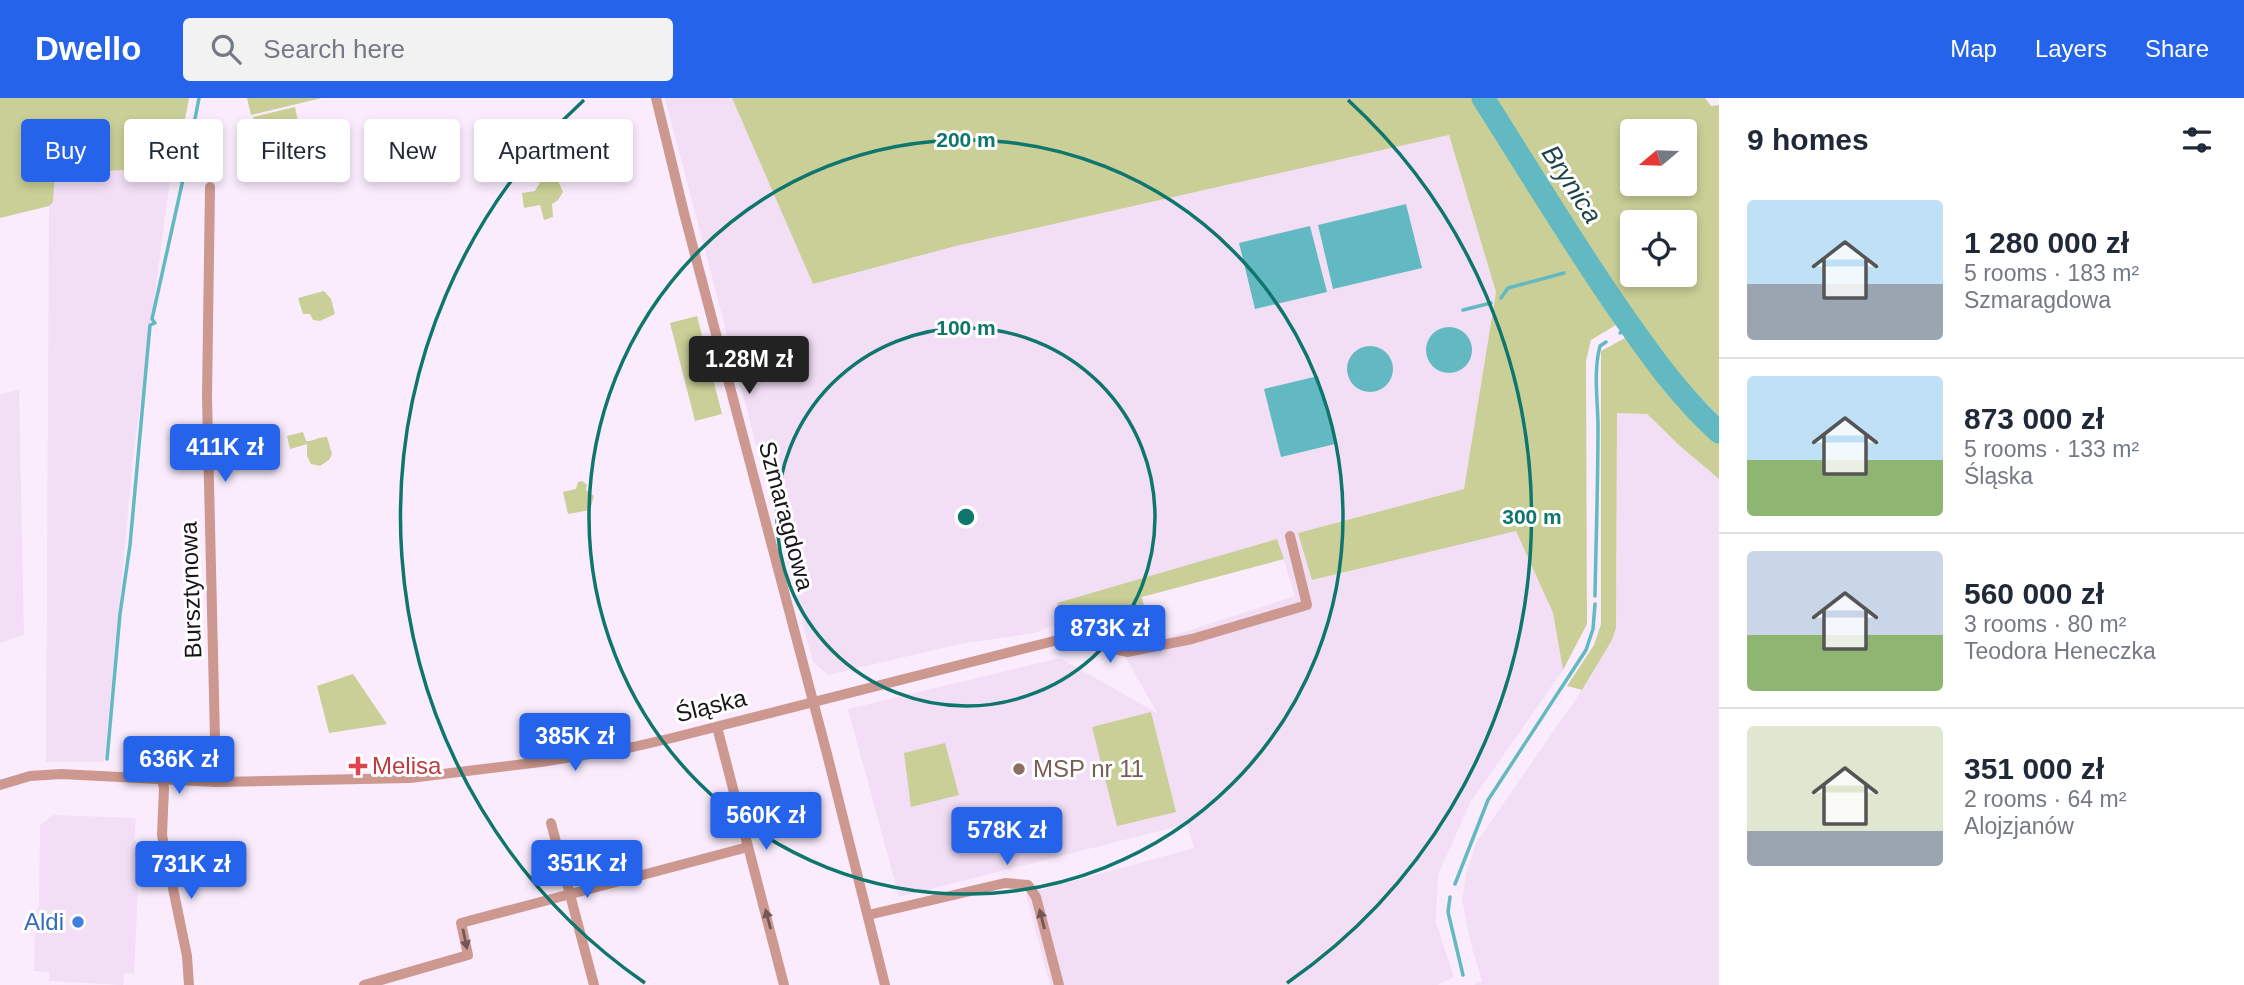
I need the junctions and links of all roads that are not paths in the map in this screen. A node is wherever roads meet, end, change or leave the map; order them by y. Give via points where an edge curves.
1 (656, 98) edge
2 (211, 187) dead end
3 (1290, 536) dead end
4 (811, 701) junction
5 (717, 727) junction
6 (162, 780) junction
7 (216, 782) junction
8 (0, 785) edge
9 (551, 823) dead end
10 (748, 847) junction
11 (569, 896) junction
12 (868, 915) junction
13 (189, 985) edge
14 (364, 985) edge
15 (594, 985) edge
16 (784, 985) edge
17 (886, 985) edge
18 (1059, 985) edge

1 - 4 street, Szmaragdowa
2 - 7 street, Bursztynowa via 207,397
3 - 4 street, Śląska via 1307,605 1192,639 1127,652 1070,639 1038,644
4 - 5 street, Śląska
4 - 12 street, Szmaragdowa
5 - 7 street, Śląska via 557,760 410,778
5 - 10 street
6 - 7 street, Śląska
6 - 8 street, Śląska via 61,774 30,776
6 - 13 street via 162,835
9 - 11 street
10 - 11 street
16 -> 10 street
11 -> 14 street via 461,923 468,955
11 - 15 street
12 - 17 street, Szmaragdowa
18 -> 12 street via 1036,897 1028,885 1005,883

